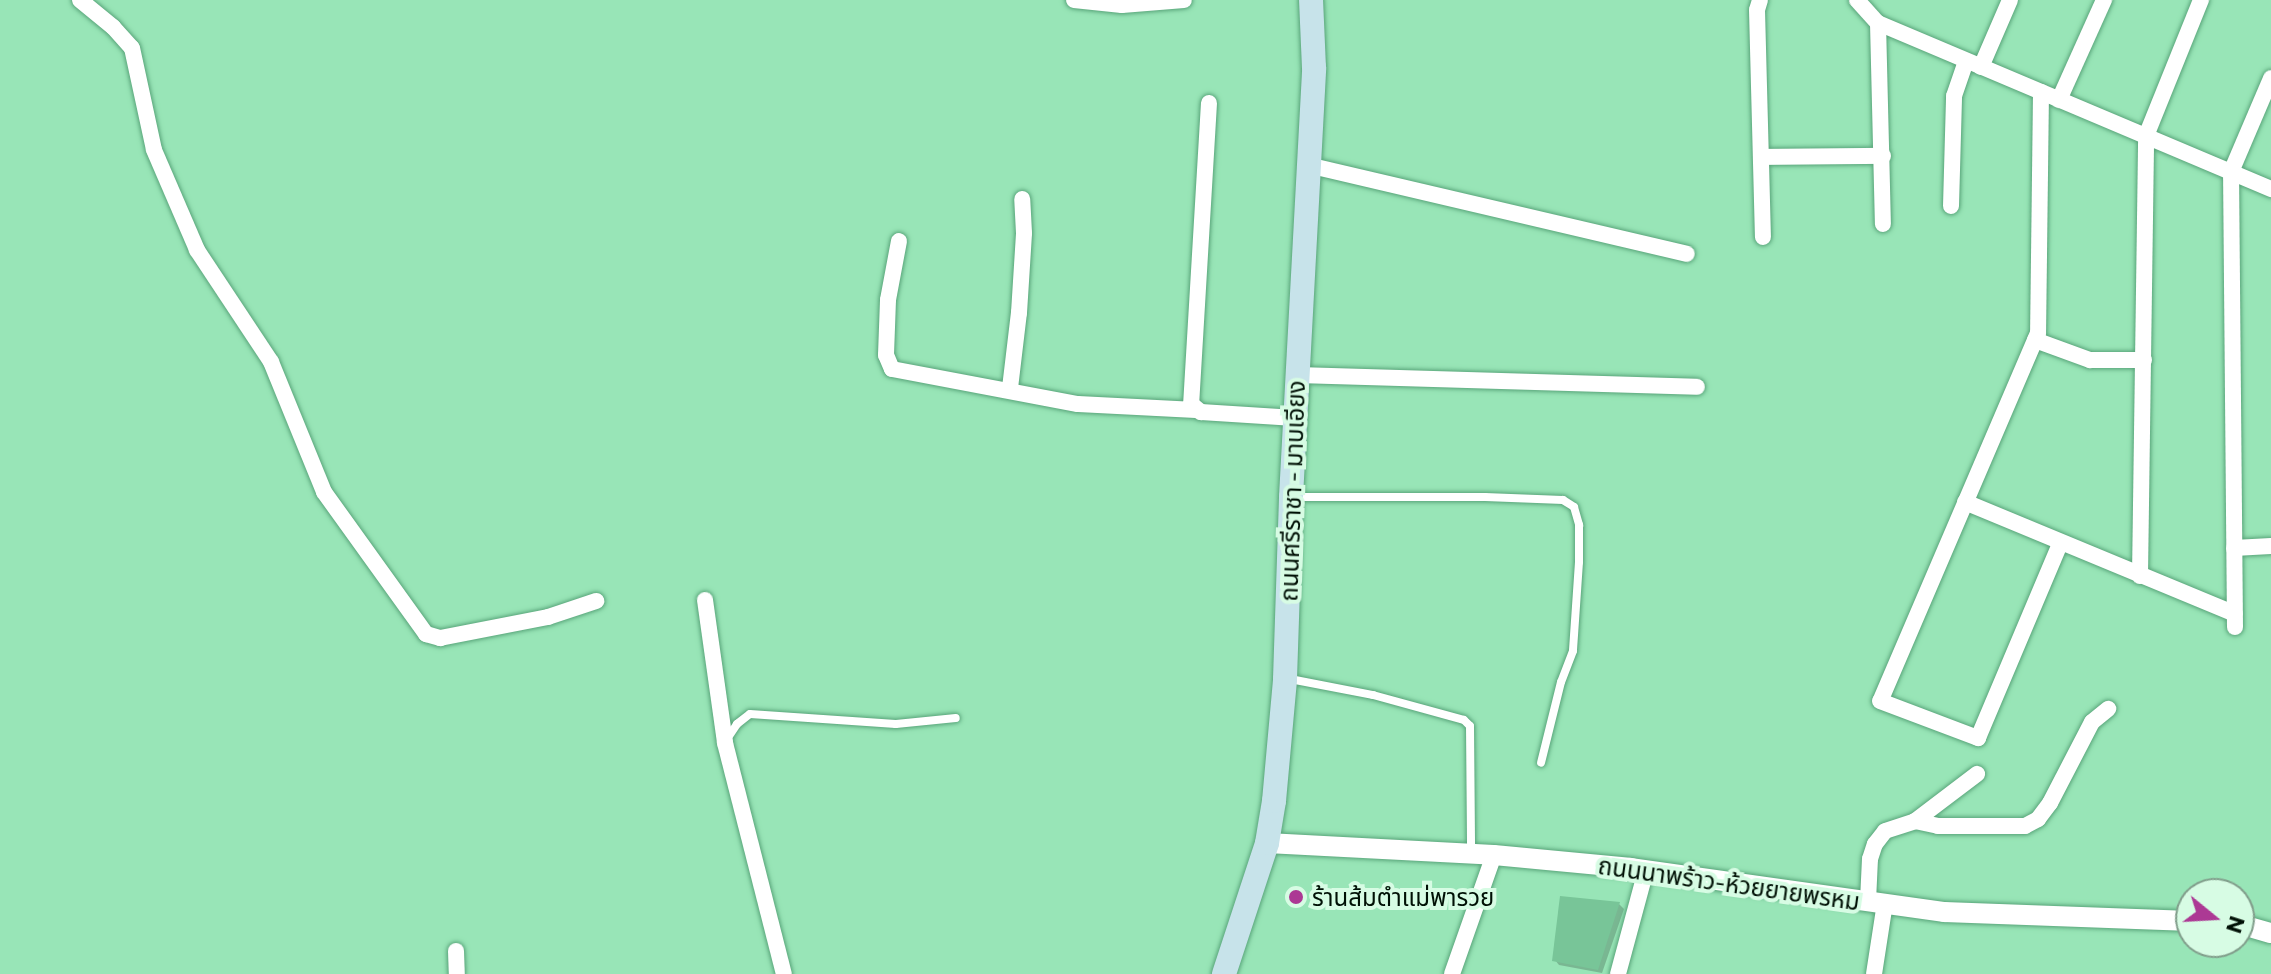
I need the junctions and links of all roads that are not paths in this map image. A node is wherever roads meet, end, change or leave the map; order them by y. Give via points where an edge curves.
1 (80, 0) edge
2 (1074, 0) edge
3 (1184, 0) edge
4 (1311, 0) edge
5 (1760, 0) edge
6 (1857, 0) edge
7 (2010, 0) edge
8 (2104, 0) edge
9 (2201, 0) edge
10 (1148, 2) edge
11 (1874, 12) edge
12 (1974, 64) junction
13 (2271, 78) edge
14 (2041, 92) junction
15 (2059, 100) junction
16 (1209, 103) dead end
17 (2146, 136) junction
18 (1883, 156) junction
19 (1762, 157) junction
20 (1308, 165) junction
21 (2231, 172) junction
22 (2271, 189) edge
23 (1022, 199) dead end
24 (1951, 206) dead end
25 (1883, 224) dead end
26 (1763, 237) dead end
27 (899, 241) dead end
28 (1687, 254) dead end
29 (2035, 340) junction
30 (2144, 360) junction
31 (1297, 375) junction
32 (1697, 387) dead end
33 (1010, 388) junction
34 (1196, 410) junction
35 (1295, 418) junction
36 (1291, 497) junction
37 (1965, 502) junction
38 (2060, 544) junction
39 (2271, 546) edge
40 (2234, 548) junction
41 (2140, 576) junction
42 (705, 600) dead end
43 (596, 601) dead end
44 (1285, 679) junction
45 (2108, 709) dead end
46 (956, 718) dead end
47 (725, 743) junction
48 (1541, 763) dead end
49 (1977, 774) dead end
50 (1915, 821) junction
51 (1267, 843) junction
52 (1471, 855) junction
53 (1494, 855) junction
54 (1646, 870) junction
55 (1876, 902) junction
56 (2175, 920) edge
57 (456, 951) dead end
58 (457, 974) edge
59 (784, 974) edge
60 (1224, 974) edge
61 (1452, 974) edge
62 (1618, 974) edge
63 (1874, 974) edge

1 - 43 street via 132,48 154,150 197,250 271,362 324,492 426,634 440,638 548,617
2 - 10 street
3 - 10 street
4 - 20 main road, ถนนศรีราชา - มาบเอียง via 1314,68
5 - 19 street
6 - 11 street
7 - 12 street
8 - 15 street
9 - 17 street
11 - 12 street
11 - 18 street
12 - 14 street
12 - 24 street via 1954,96
13 - 21 street
14 - 15 street
14 - 29 street
15 - 17 street
16 - 34 street via 1191,404
17 - 21 street
17 - 30 street
18 - 19 street
18 - 25 street
19 - 26 street
20 - 28 street
20 - 31 main road, ถนนศรีราชา - มาบเอียง
21 - 22 street
21 - 40 street
23 - 33 street via 1019,313
27 - 33 street via 888,300 889,366 909,375
29 - 30 street via 2090,360
29 - 37 street
30 - 41 street
31 - 32 street
31 - 35 main road, ถนนศรีราชา - มาบเอียง
33 - 34 street via 1078,404
34 - 35 street
35 - 36 main road, ถนนศรีราชา - มาบเอียง
36 - 44 main road, ถนนศรีราชา - มาบเอียง
36 - 48 lane via 1516,498 1563,500 1574,507 1579,562 1573,651
37 - 38 street
37 - 38 street via 1880,701 1978,738
38 - 41 street
39 - 40 street
40 - 41 street via 2235,620
42 - 47 street
44 - 51 main road, ถนนศรีราชา - มาบเอียง
44 - 52 lane via 1373,695 1464,720 1470,726
45 - 50 street via 2092,722 2038,819 2025,826
46 - 47 lane via 896,724 750,714
47 - 59 street
49 - 50 street
50 - 55 street via 1885,831 1875,844
51 - 52 street, ถนนนาพร้าว-ห้วยยายพรหม
51 - 60 main road, ถนนศรีราชา - มาบเอียง
52 - 53 street, ถนนนาพร้าว-ห้วยยายพรหม
53 - 54 street, ถนนนาพร้าว-ห้วยยายพรหม
53 - 61 street
54 - 55 street, ถนนนาพร้าว-ห้วยยายพรหม
54 - 62 street
55 - 56 street, ถนนนาพร้าว-ห้วยยายพรหม via 1944,912
55 - 63 street
57 - 58 street

